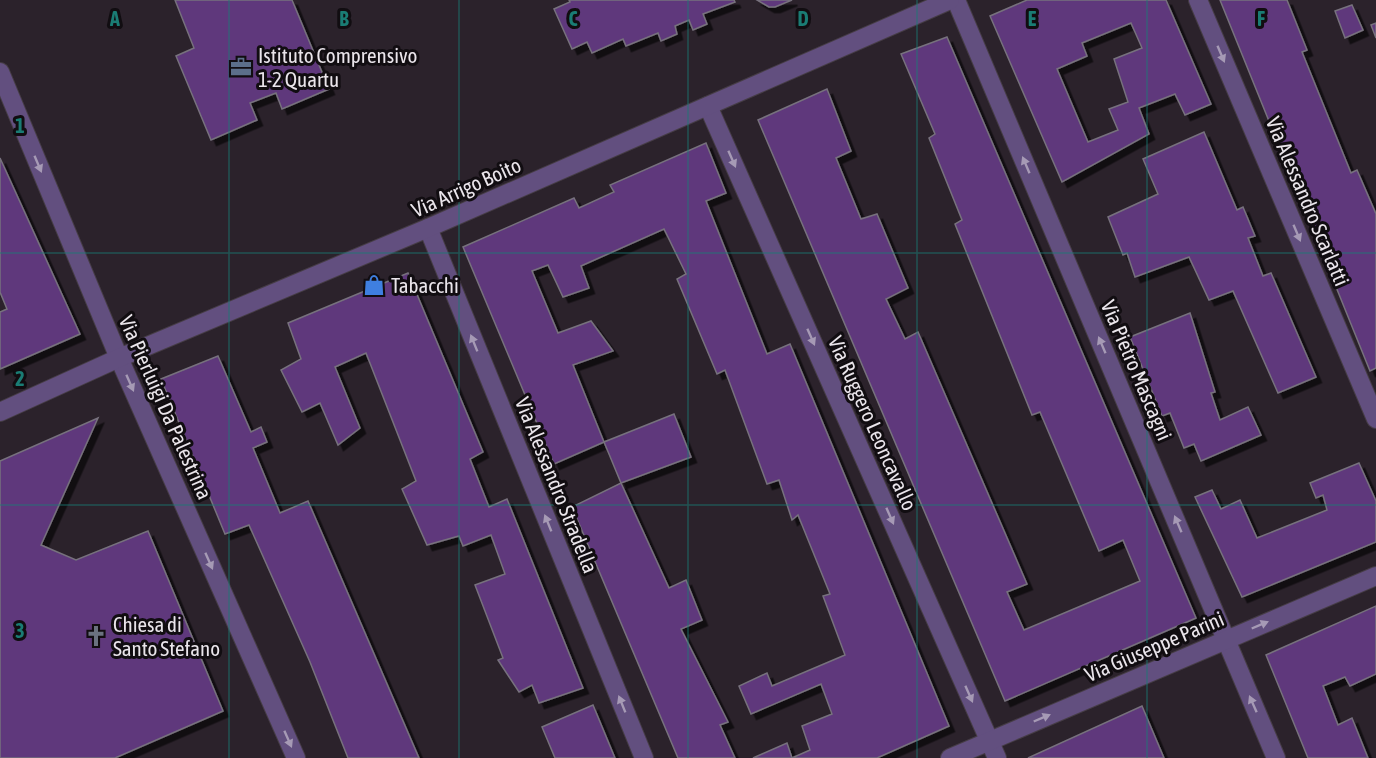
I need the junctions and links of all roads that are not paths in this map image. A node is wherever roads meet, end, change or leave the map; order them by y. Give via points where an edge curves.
1 (950, 0) edge
2 (956, 0) edge
3 (1198, 0) edge
4 (0, 72) edge
5 (708, 106) junction
6 (428, 228) junction
7 (119, 358) junction
8 (0, 412) edge
9 (1376, 419) edge
10 (1376, 576) edge
11 (1226, 640) junction
12 (990, 740) junction
13 (297, 758) edge
14 (644, 758) edge
15 (950, 758) edge
16 (997, 758) edge
17 (1276, 758) edge

1 - 5 street, Via Arrigo Boito
11 -> 2 street, Via Pietro Mascagni
3 -> 9 street, Via Alessandro Scarlatti
4 -> 7 street, Via Pierluigi Da Palestrina
5 - 6 street, Via Arrigo Boito
5 -> 12 street, Via Ruggero Leoncavallo
6 - 7 street, Via Arrigo Boito
14 -> 6 street, Via Alessandro Stradella
7 - 8 street, Via Arrigo Boito
7 -> 13 street, Via Pierluigi Da Palestrina
11 -> 10 street, Via Giuseppe Parini
12 -> 11 street, Via Giuseppe Parini
17 -> 11 street, Via Pietro Mascagni
12 - 15 street, Via Giuseppe Parini
12 - 16 street, Via Ruggero Leoncavallo

